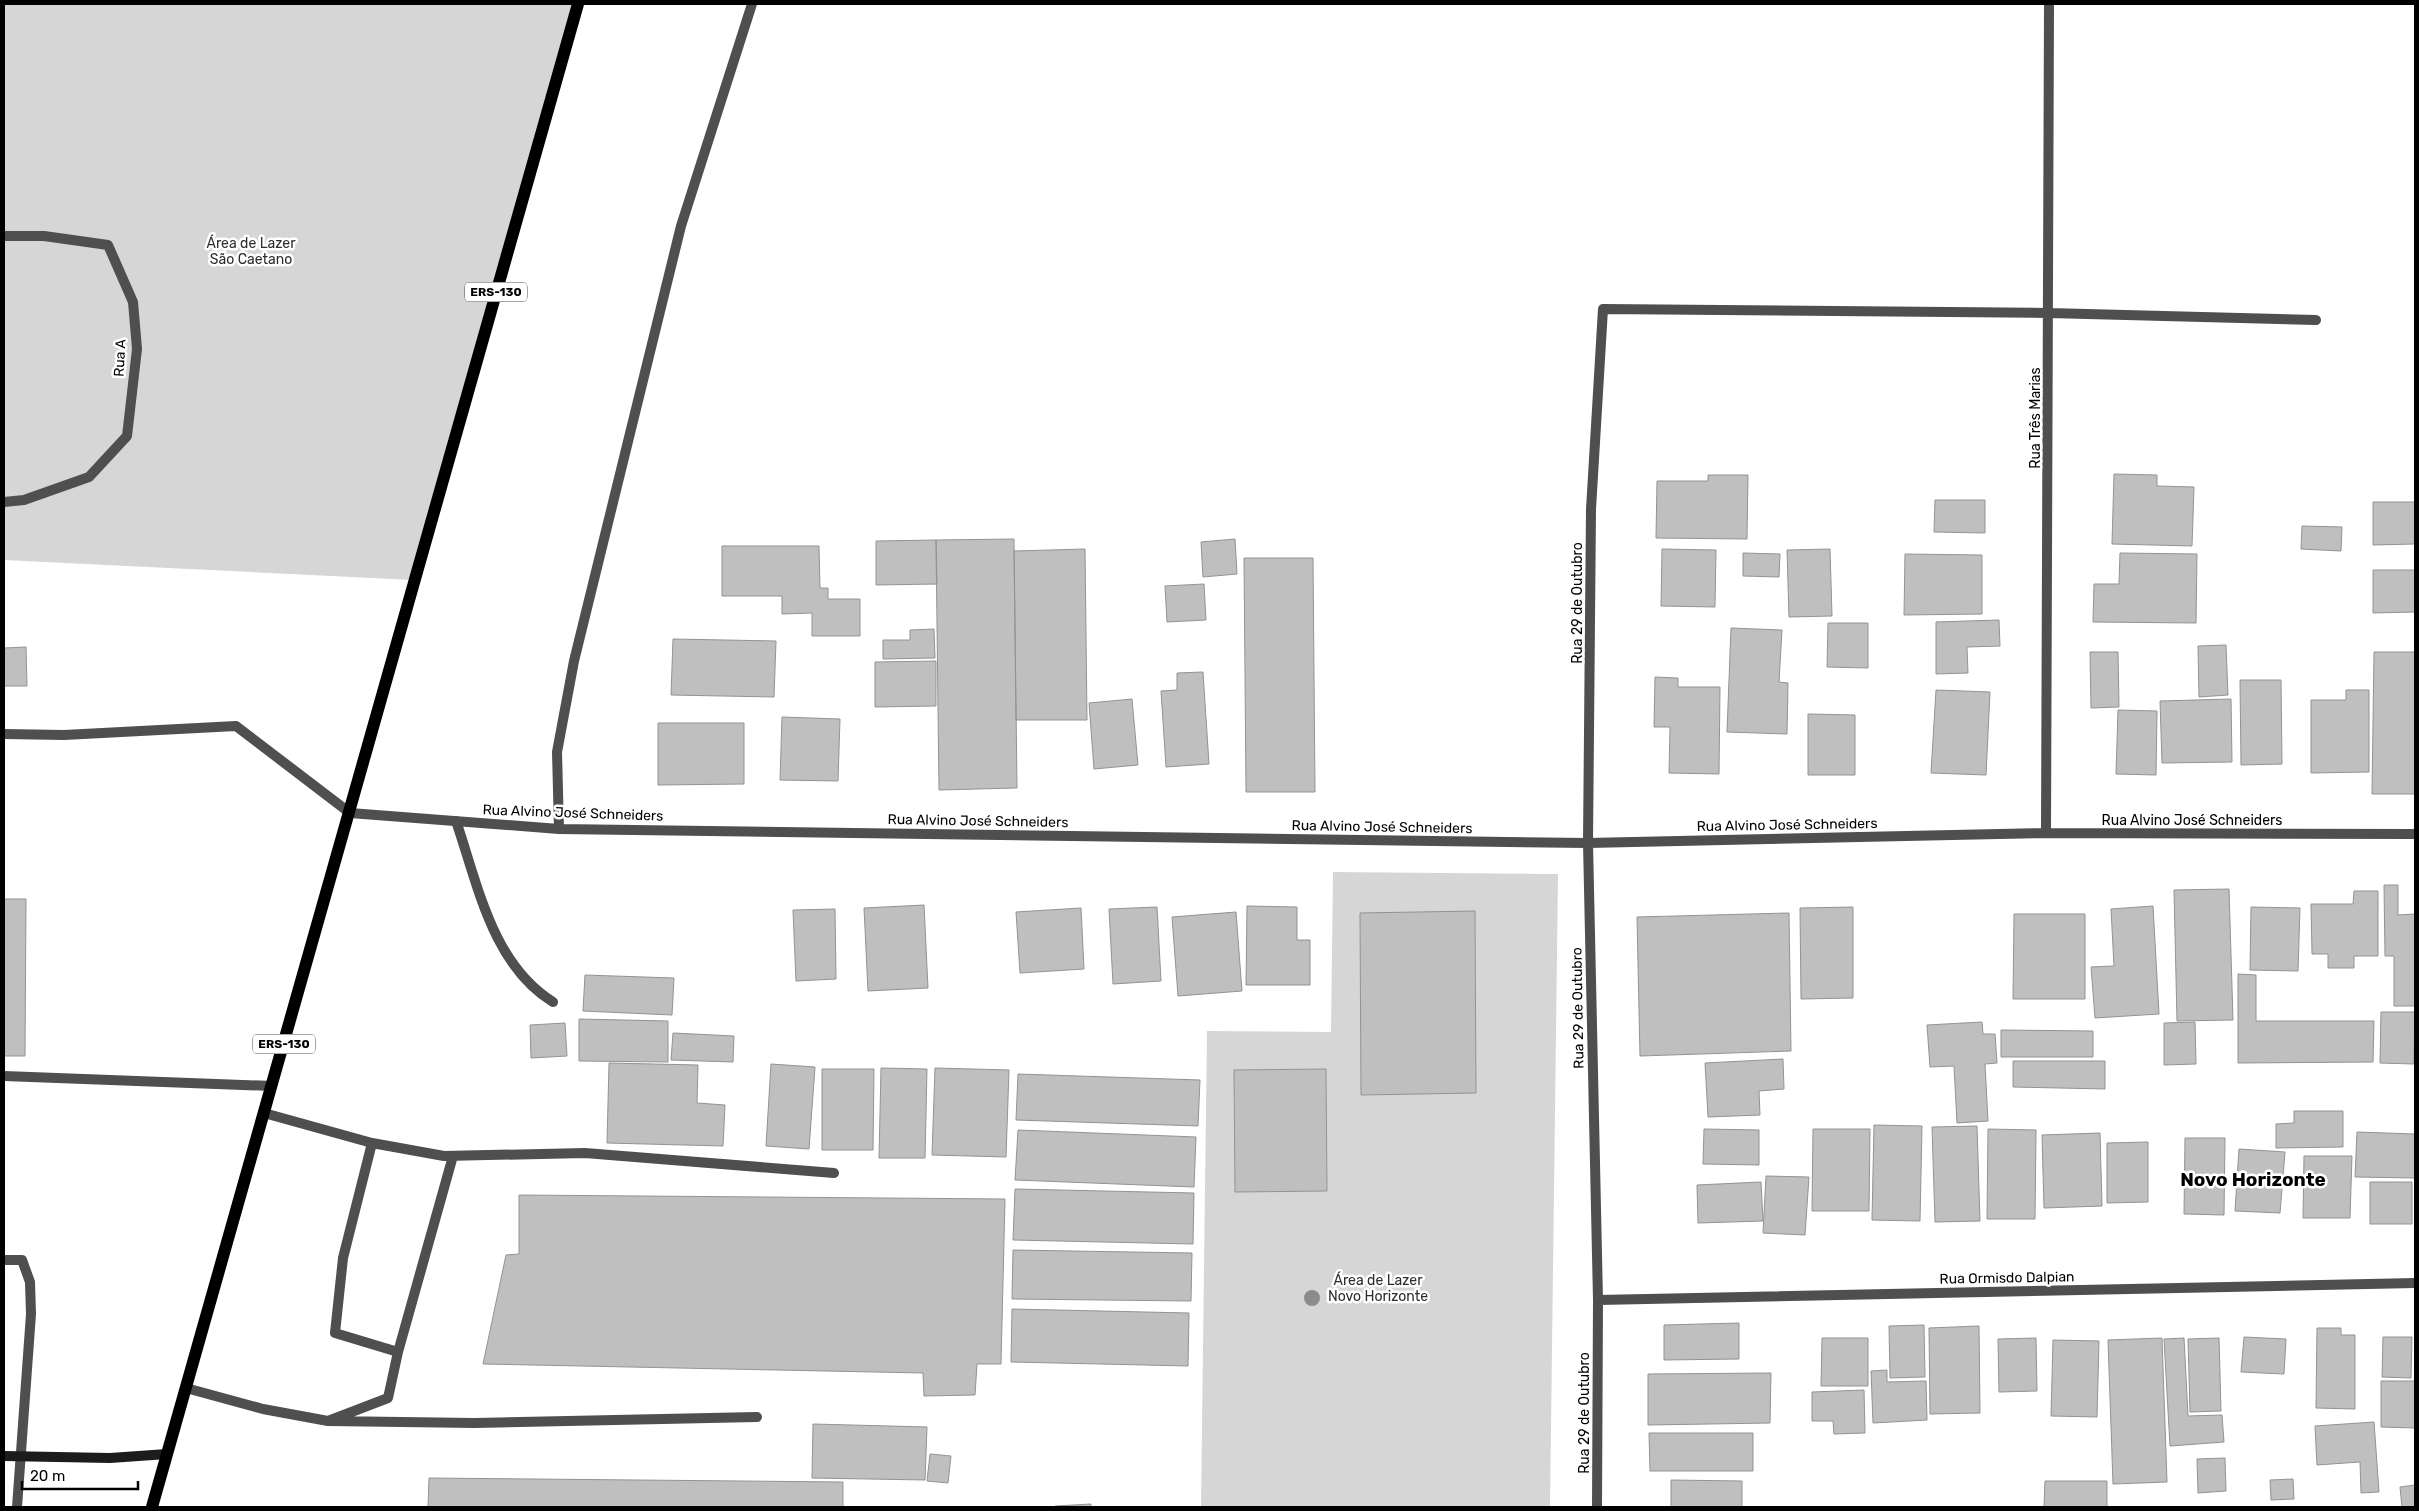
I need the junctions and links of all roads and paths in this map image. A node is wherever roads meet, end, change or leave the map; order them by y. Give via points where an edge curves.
1 (578, 4) edge
2 (752, 4) edge
3 (2049, 4) edge
4 (4, 236) edge
5 (2049, 313) junction
6 (2316, 320) dead end
7 (4, 502) edge
8 (4, 734) edge
9 (350, 813) junction
10 (456, 821) junction
11 (559, 829) junction
12 (2046, 833) junction
13 (2415, 834) edge
14 (1588, 843) junction
15 (553, 1002) dead end
16 (4, 1076) edge
17 (272, 1086) junction
18 (264, 1113) junction
19 (372, 1143) junction
20 (454, 1156) junction
21 (834, 1173) dead end
22 (4, 1260) edge
23 (2415, 1283) edge
24 (1598, 1300) junction
25 (398, 1352) junction
26 (186, 1388) junction
27 (758, 1417) dead end
28 (328, 1421) junction
29 (167, 1454) junction
30 (4, 1456) edge
31 (20, 1456) junction
32 (17, 1507) edge
33 (152, 1507) edge
34 (1597, 1507) edge

1 - 9 main road, ERS-130
2 - 11 street via 681,226 574,662 557,752
3 - 5 street, Rua Três Marias
4 - 7 street, Rua A via 44,236 108,245 133,302 137,349 127,436 89,477 24,500
5 - 6 street
5 - 12 street, Rua Três Marias
5 - 14 street, Rua 29 de Outubro via 1603,309 1591,509
8 - 9 street via 64,735 236,726
9 - 10 street, Rua Alvino José Schneiders
9 - 17 main road, ERS-130
10 - 11 street, Rua Alvino José Schneiders
10 - 15 street via 490,927 536,992
11 - 14 street, Rua Alvino José Schneiders
12 - 13 street, Rua Alvino José Schneiders
12 - 14 street, Rua Alvino José Schneiders
14 - 24 street, Rua 29 de Outubro
16 - 17 street
17 - 18 main road, ERS-130
18 - 19 street
18 - 26 main road, ERS-130
19 - 20 street
19 - 25 street via 342,1258 335,1333
20 - 21 street via 585,1154
20 - 25 street
22 - 31 street via 22,1260 30,1282
23 - 24 street, Rua Ormisdo Dalpian
24 - 34 street, Rua 29 de Outubro
25 - 28 street via 388,1398
26 - 28 street via 264,1409
26 - 29 main road, ERS-130
27 - 28 street via 475,1423
29 - 31 street via 110,1458
29 - 33 main road, ERS-130
30 - 31 street
31 - 32 street

